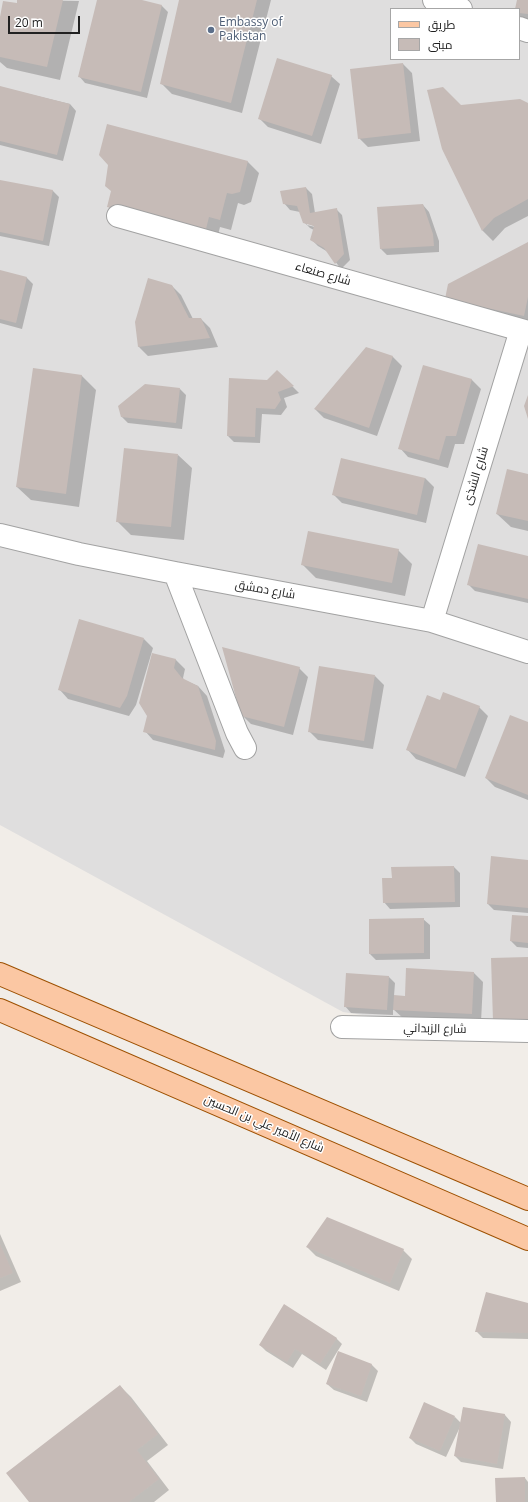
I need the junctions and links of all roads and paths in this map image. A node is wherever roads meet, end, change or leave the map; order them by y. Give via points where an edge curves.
1 (434, 0) edge
2 (459, 8) edge
3 (118, 216) dead end
4 (524, 331) edge
5 (0, 535) edge
6 (175, 573) junction
7 (432, 621) junction
8 (528, 652) edge
9 (245, 748) dead end
10 (0, 974) edge
11 (0, 1010) edge
12 (342, 1027) dead end
13 (528, 1031) edge
14 (528, 1199) edge
15 (528, 1239) edge

1 - 2 street
3 - 4 street, شارع صنعاء
4 - 7 street, شارع الشذى
5 - 6 street, شارع دمشق
6 - 7 street, شارع دمشق
6 - 9 street via 237,734
7 - 8 street, شارع دمشق
10 - 14 main road
11 - 15 main road, شارع الأمير علي بن الحسين
12 - 13 street, شارع الزبداني

